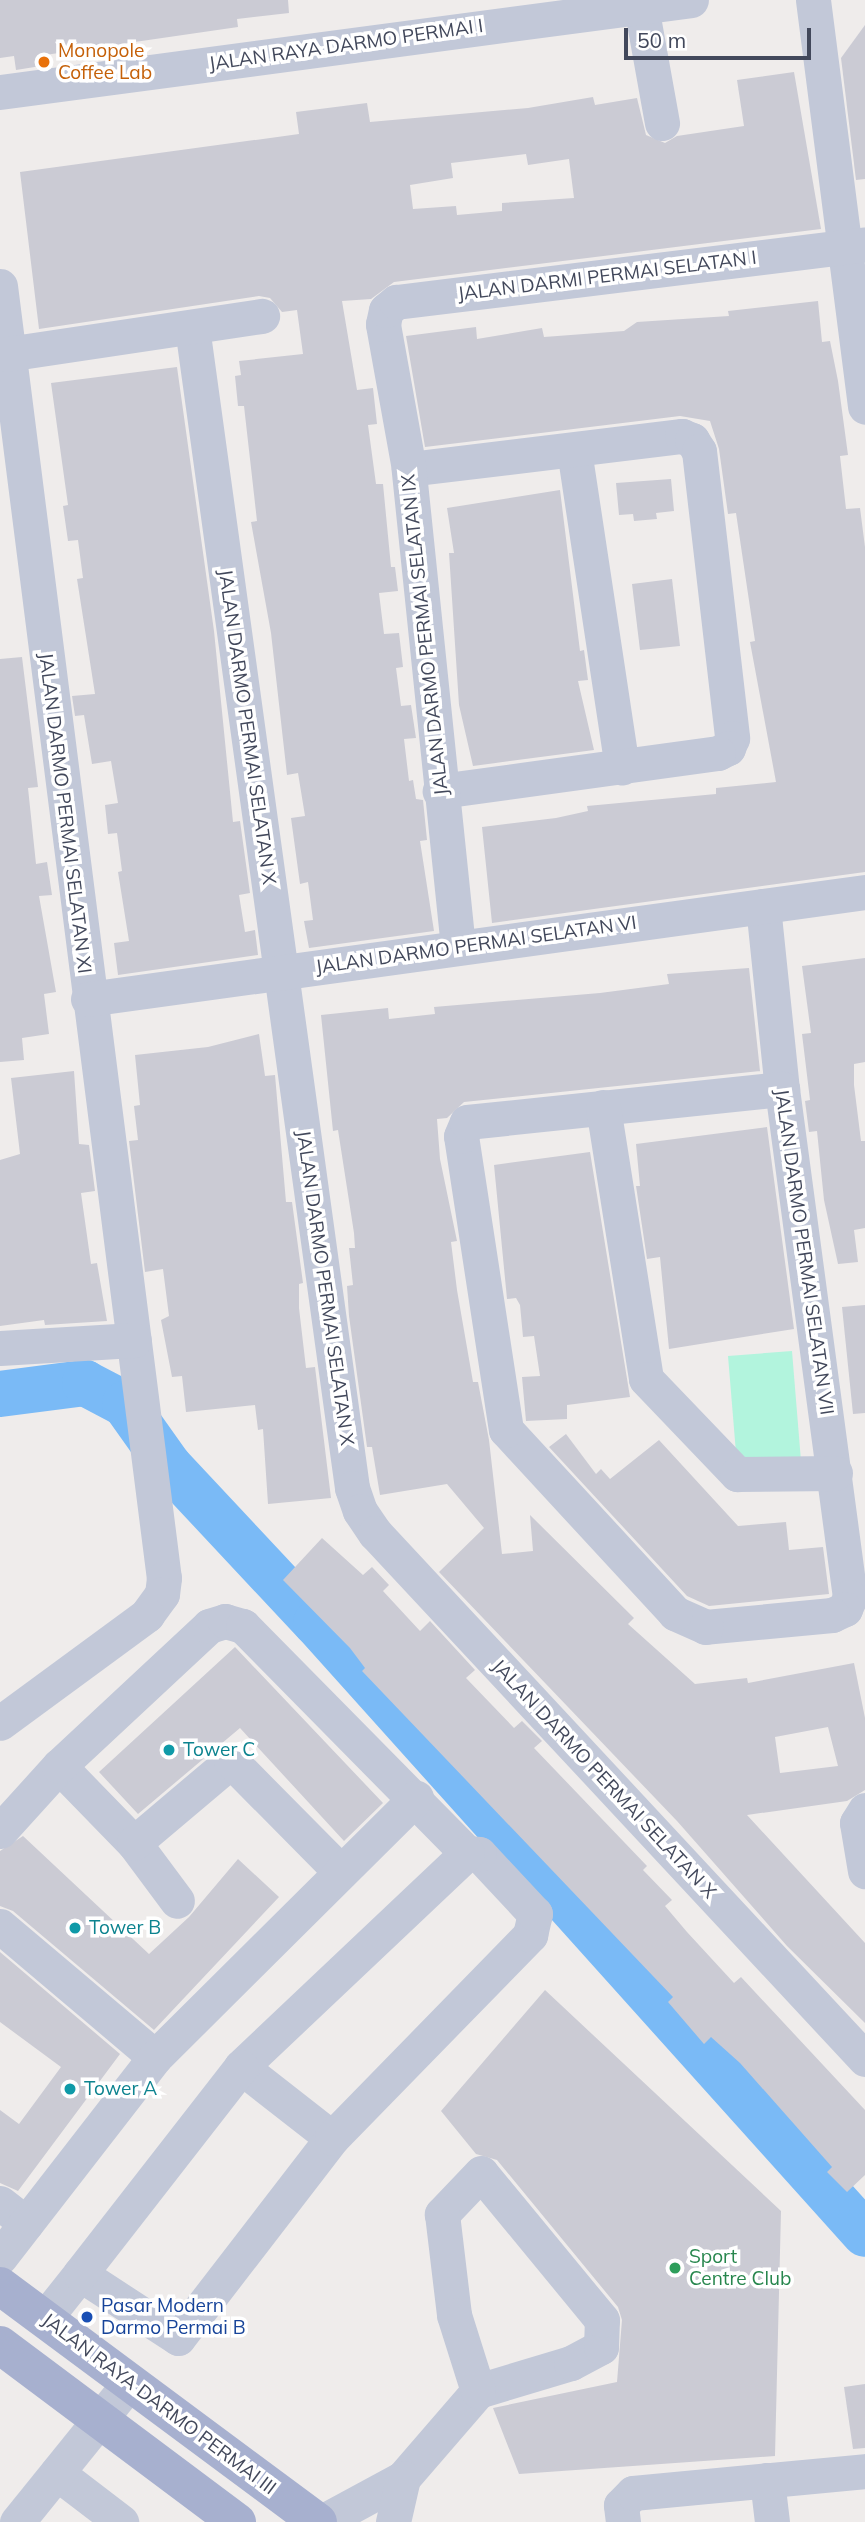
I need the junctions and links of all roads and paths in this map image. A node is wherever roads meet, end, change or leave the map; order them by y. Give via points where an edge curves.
1 (691, 0) edge
2 (813, 0) edge
3 (604, 5) edge
4 (641, 5) junction
5 (0, 92) edge
6 (662, 123) dead end
7 (854, 245) edge
8 (0, 286) edge
9 (262, 316) dead end
10 (383, 324) joint
11 (192, 327) junction
12 (7, 354) junction
13 (865, 407) edge
14 (574, 450) junction
15 (409, 470) junction
16 (622, 767) junction
17 (440, 791) junction
18 (865, 892) edge
19 (763, 906) junction
20 (458, 947) junction
21 (280, 971) junction
22 (88, 999) junction
23 (782, 1089) junction
24 (603, 1107) junction
25 (134, 1340) junction
26 (0, 1348) edge
27 (835, 1473) junction
28 (0, 1723) edge
29 (59, 1766) junction
30 (416, 1798) junction
31 (865, 1810) edge
32 (0, 1831) edge
33 (134, 1843) junction
34 (467, 1853) junction
35 (865, 1871) edge
36 (341, 1872) junction
37 (177, 1901) dead end
38 (0, 1926) edge
39 (155, 2057) junction
40 (865, 2059) edge
41 (241, 2067) junction
42 (332, 2138) junction
43 (13, 2213) edge
44 (0, 2257) edge
45 (80, 2274) junction
46 (0, 2286) edge
47 (45, 2318) junction
48 (0, 2345) edge
49 (130, 2382) junction
50 (478, 2391) junction
51 (98, 2420) junction
52 (865, 2471) edge
53 (57, 2473) junction
54 (403, 2478) junction
55 (767, 2480) junction
56 (17, 2522) edge
57 (121, 2522) edge
58 (237, 2522) edge
59 (320, 2522) edge
60 (393, 2522) edge
61 (623, 2522) edge
62 (772, 2522) edge

1 - 4 street, JALAN RAYA DARMO PERMAI I
2 - 7 street
3 - 4 street, JALAN RAYA DARMO PERMAI I
3 - 5 street, JALAN RAYA DARMO PERMAI I
4 - 6 street
7 - 10 street, JALAN DARMI PERMAI SELATAN I via 396,302 386,310
7 - 13 street
8 - 12 street, JALAN DARMO PERMAI SELATAN XI
9 - 11 street
10 - 15 street, JALAN DARMO PERMAI SELATAN IX
11 - 12 street
11 - 21 street, JALAN DARMO PERMAI SELATAN X
12 - 22 street, JALAN DARMO PERMAI SELATAN XI
14 - 15 street
14 - 16 street
14 - 16 street via 682,436 692,440 699,451 732,738 728,748 718,753
15 - 17 street, JALAN DARMO PERMAI SELATAN IX
16 - 17 street
17 - 20 street, JALAN DARMO PERMAI SELATAN IX
18 - 19 street, JALAN DARMO PERMAI SELATAN VI
19 - 20 street, JALAN DARMO PERMAI SELATAN VI
19 - 23 street, JALAN DARMO PERMAI SELATAN VII
20 - 21 street, JALAN DARMO PERMAI SELATAN VI
21 - 22 street, JALAN DARMO PERMAI SELATAN VI
21 - 40 street, JALAN DARMO PERMAI SELATAN X via 352,1488 360,1511 375,1533
22 - 25 street, JALAN DARMO PERMAI SELATAN XI
23 - 24 street
23 - 27 street, JALAN DARMO PERMAI SELATAN VII
24 - 27 street via 646,1379 737,1474
24 - 27 street, JALAN DARMO PERMAI SELATAN VII via 467,1122 462,1129 506,1430 675,1613 706,1627 832,1615 845,1609 850,1597
25 - 26 street
25 - 28 street, JALAN DARMO PERMAI SELATAN XI via 164,1578 162,1594 147,1615
29 - 30 street via 209,1626 225,1622 243,1626
29 - 32 street
29 - 33 street
30 - 34 street
30 - 36 street
31 - 35 street via 857,1823
33 - 36 street via 231,1761
33 - 37 street
34 - 41 street
34 - 42 street via 479,1854 536,1914 530,1935
36 - 39 street
38 - 39 street
39 - 43 street
41 - 42 street
41 - 45 street
42 - 45 street via 178,2338
43 - 44 street
45 - 47 street
46 - 47 main road, JALAN RAYA DARMO PERMAI III
47 - 49 main road, JALAN RAYA DARMO PERMAI III
48 - 51 main road
49 - 51 street
49 - 59 main road, JALAN RAYA DARMO PERMAI III
50 - 50 street via 454,2315 443,2214 481,2173 602,2320 604,2334 601,2347 571,2363
50 - 54 street
51 - 53 street
51 - 58 main road
52 - 55 street
53 - 56 street
53 - 57 street
54 - 59 street
54 - 60 street
55 - 61 street via 633,2493 621,2505
55 - 62 street

